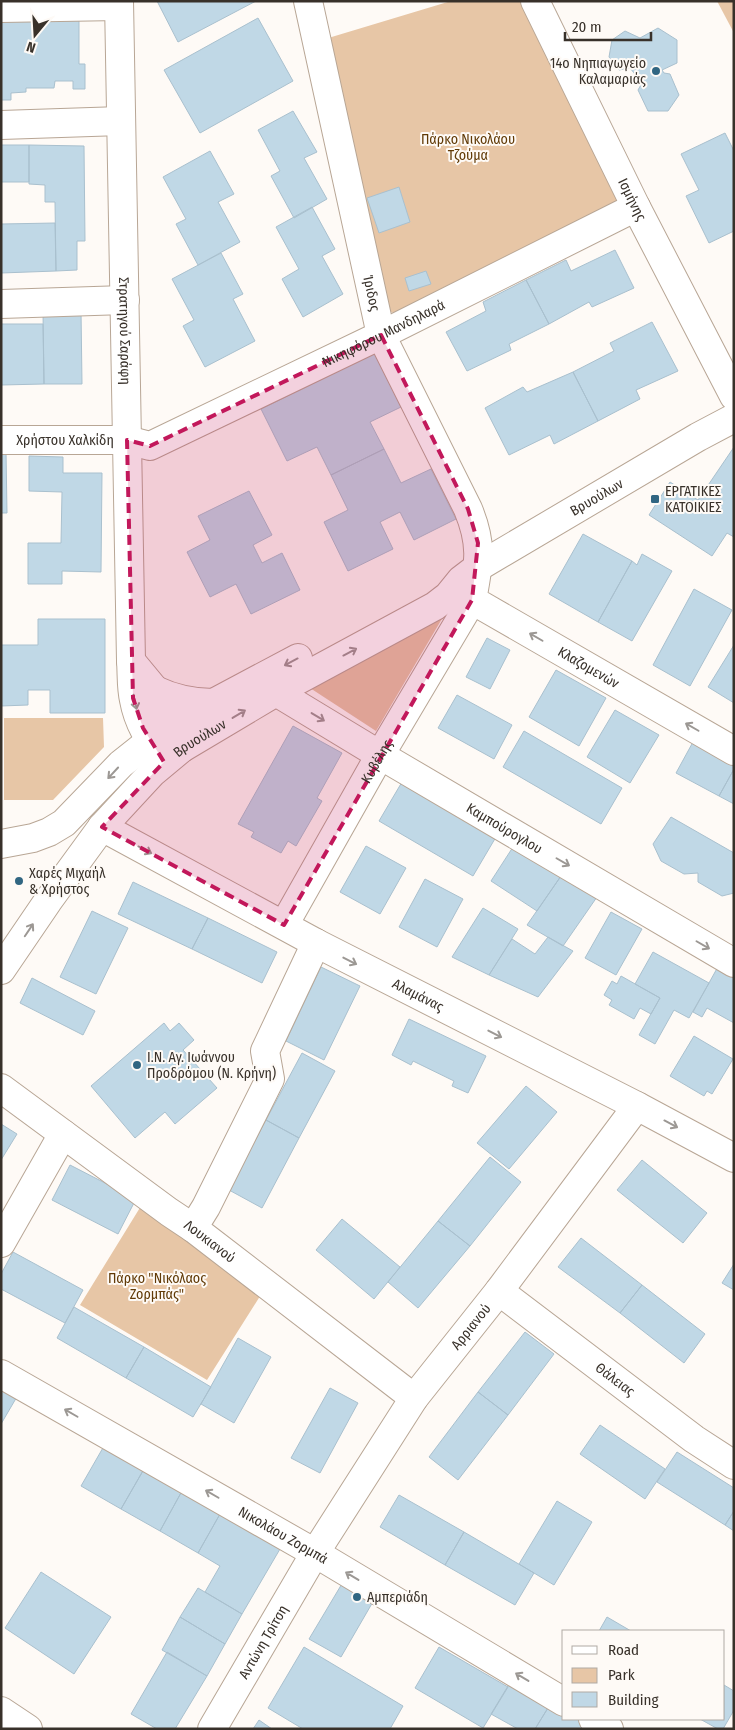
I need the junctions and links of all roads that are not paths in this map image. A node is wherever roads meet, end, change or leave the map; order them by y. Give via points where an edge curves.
1 (308, 1) edge
2 (535, 1) edge
3 (119, 4) edge
4 (1, 8) edge
5 (121, 121) junction
6 (1, 125) edge
7 (636, 207) junction
8 (125, 300) junction
9 (1, 304) edge
10 (382, 335) junction
11 (734, 395) edge
12 (734, 418) edge
13 (1, 440) edge
14 (127, 440) junction
15 (470, 582) junction
16 (131, 661) junction
17 (155, 690) junction
18 (276, 692) junction
19 (213, 703) junction
20 (167, 745) junction
21 (734, 751) edge
22 (380, 755) junction
23 (102, 828) junction
24 (1, 844) edge
25 (284, 925) junction
26 (316, 943) junction
27 (734, 963) edge
28 (1, 970) edge
29 (1, 1088) edge
30 (637, 1106) junction
31 (63, 1134) junction
32 (734, 1158) edge
33 (193, 1228) junction
34 (1, 1243) edge
35 (499, 1292) junction
36 (1, 1374) edge
37 (414, 1398) junction
38 (734, 1465) edge
39 (315, 1553) junction
40 (562, 1701) edge
41 (1, 1711) edge
42 (594, 1720) edge
43 (28, 1729) edge
44 (212, 1729) edge
45 (609, 1729) edge

1 - 10 street, Ίριδος
2 - 7 street, Ισμήνης
3 - 4 street
3 - 5 street, Στρατηγού Σαράφη
5 - 6 street
5 - 8 street, Στρατηγού Σαράφη
7 - 10 street, Νικηφόρου Μανδηλαρά
7 - 11 street, Ισμήνης
8 - 9 street
8 - 14 street, Στρατηγού Σαράφη
10 - 14 street, Νικηφόρου Μανδηλαρά via 150,446
10 - 15 street, Ίριδος via 475,526 478,543
12 - 15 street, Βρυούλων
13 - 14 street, Χρήστου Χαλκίδη
14 - 16 street, Στρατηγού Σαράφη
18 -> 15 street, Βρυούλων via 416,617
15 -> 19 street, Βρυούλων via 430,590
21 -> 15 street, Κλαζομενών
15 - 22 street, Κυβέλης
16 - 17 street
16 -> 20 street, Στρατηγού Σαράφη via 133,698 143,728
17 - 19 street via 178,700
17 - 20 street
20 -> 18 street, Βρυούλων
18 -> 22 street, Καμπούρογλου
19 - 20 street, Βρυούλων
20 - 23 street, Βρυούλων via 152,773
20 -> 24 street, Βρυούλων via 121,764 64,824 24,840
22 - 25 street, Κυβέλης
22 -> 27 street, Καμπούρογλου
23 -> 25 street, Αλαμάνας
28 -> 23 street, Βρυούλων
25 - 26 street, Αλαμάνας
26 -> 30 street, Αλαμάνας
26 - 33 street via 265,1050 270,1079
29 - 31 street, Λουκιανού
30 -> 32 street, Αλαμάνας
30 - 35 street, Αρριανού
31 - 33 street, Λουκιανού
31 - 34 street
33 - 37 street, Λουκιανού
35 - 37 street, Αρριανού
35 - 38 street, Θάλειας via 694,1439
39 -> 36 street, Νικολάου Ζορμπά
37 - 39 street, Αρριανού
40 -> 39 street, Νικολάου Ζορμπά
39 - 44 street, Αντώνη Τρίτση
41 - 43 street
42 - 45 street

